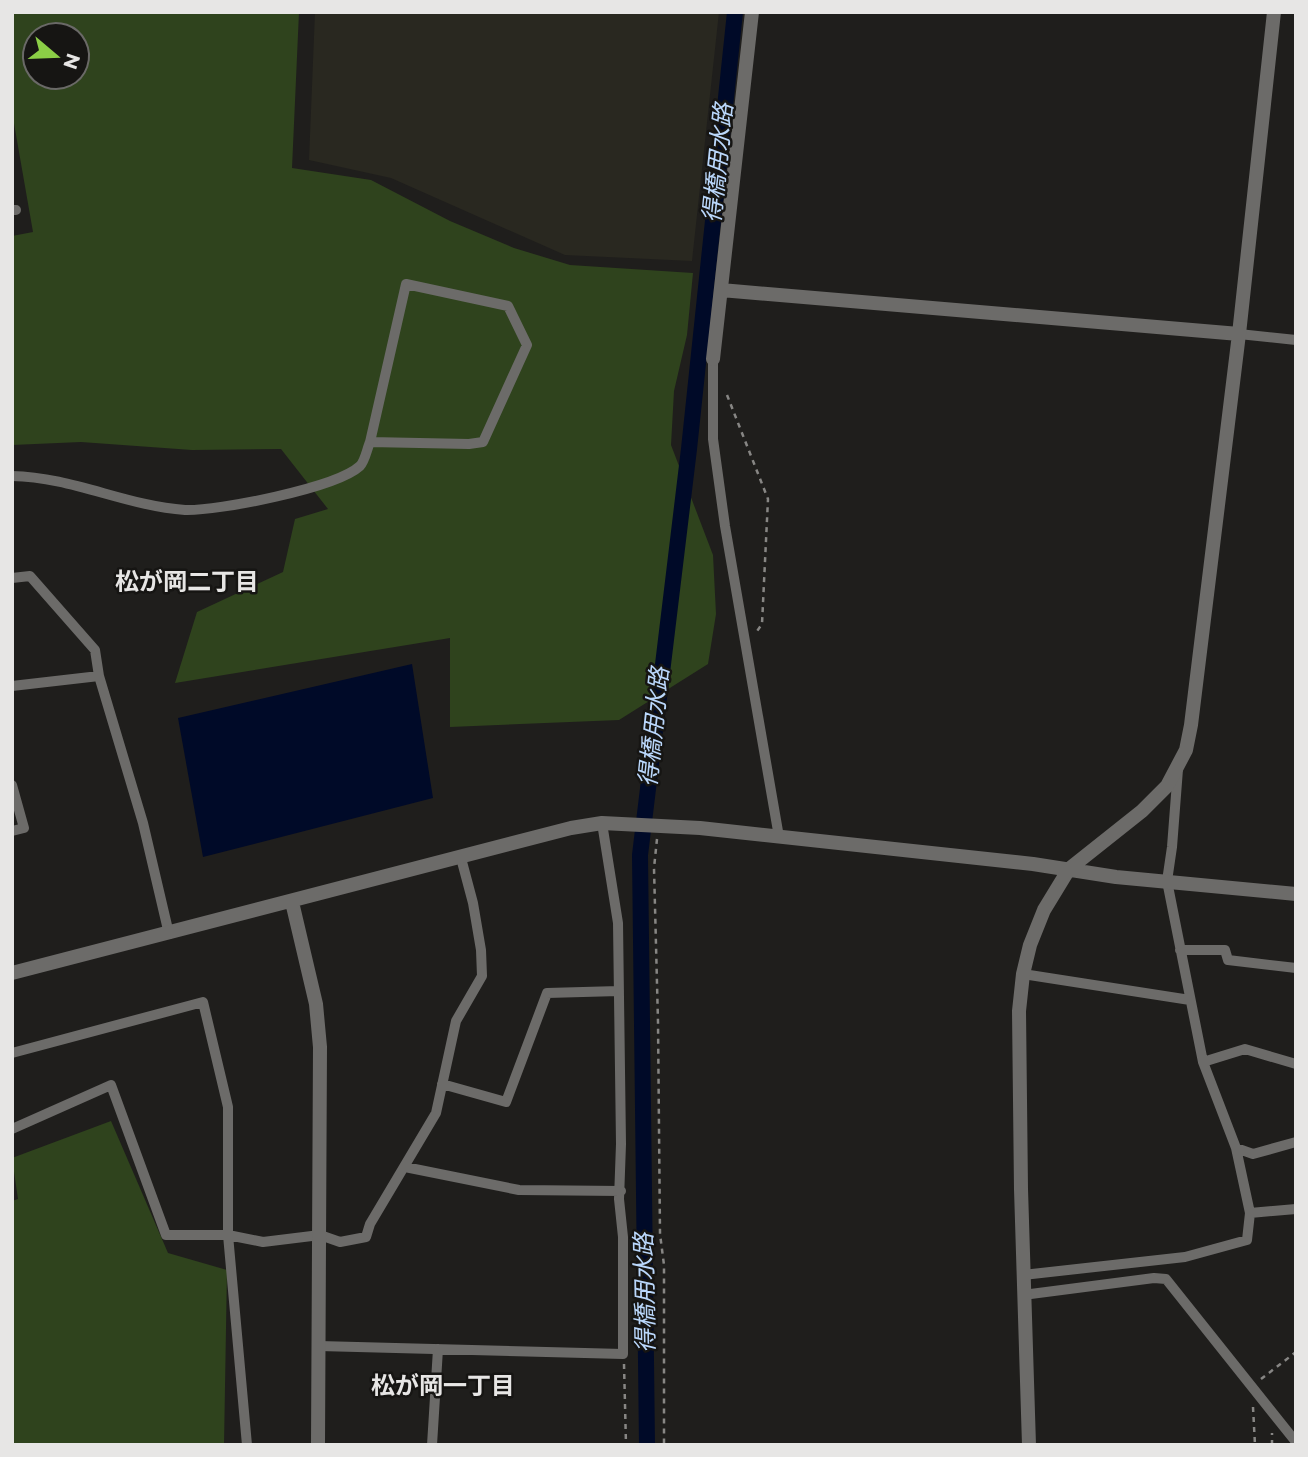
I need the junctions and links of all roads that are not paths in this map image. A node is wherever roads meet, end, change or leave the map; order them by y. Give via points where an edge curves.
1 (752, 12) edge
2 (1274, 12) edge
3 (721, 290) junction
4 (1239, 334) junction
5 (1296, 340) edge
6 (713, 359) joint
7 (370, 442) junction
8 (12, 475) edge
9 (12, 578) edge
10 (99, 676) junction
11 (12, 686) edge
12 (1179, 762) junction
13 (12, 785) edge
14 (602, 823) junction
15 (12, 831) edge
16 (779, 837) junction
17 (460, 858) junction
18 (1069, 869) junction
19 (1167, 881) junction
20 (1296, 894) edge
21 (292, 902) junction
22 (169, 934) junction
23 (1180, 950) junction
24 (1296, 968) edge
25 (12, 973) edge
26 (1023, 974) junction
27 (619, 991) junction
28 (1190, 1000) junction
29 (12, 1053) edge
30 (1203, 1062) junction
31 (1296, 1064) edge
32 (443, 1084) junction
33 (12, 1129) edge
34 (1296, 1142) edge
35 (1236, 1148) junction
36 (405, 1167) junction
37 (621, 1191) junction
38 (1296, 1209) edge
39 (1251, 1213) junction
40 (228, 1235) junction
41 (320, 1235) junction
42 (1023, 1275) junction
43 (1023, 1295) junction
44 (319, 1346) junction
45 (438, 1349) junction
46 (1296, 1442) edge
47 (247, 1445) edge
48 (318, 1445) edge
49 (432, 1445) edge
50 (1029, 1445) edge

1 - 3 street
2 - 4 street
3 - 4 street
3 - 6 street
4 - 5 street
4 - 12 street via 1191,726
6 - 16 street via 713,439 725,526
7 - 7 street via 406,284 508,306 527,345 483,442
7 - 8 street via 362,465 342,478 211,509 185,510
9 - 10 street via 30,576 95,650
10 - 11 street
10 - 22 street via 143,823
12 - 18 street via 1167,786 1142,811
12 - 19 street
13 - 15 street via 24,828
14 - 16 street
14 - 17 street
14 - 27 street via 618,923
16 - 18 street
17 - 21 street
17 - 32 street via 473,903 482,976 456,1021
18 - 19 street
18 - 26 street via 1044,910
19 - 20 street
19 - 23 street
21 - 22 street
21 - 41 street via 319,1028
22 - 25 street
23 - 24 street via 1225,950 1228,960
23 - 28 street
26 - 28 street
26 - 42 street via 1019,1011
27 - 32 street via 547,993 506,1102
27 - 37 street
28 - 30 street
29 - 40 street via 203,1002 228,1107
30 - 31 street via 1245,1049
30 - 35 street
32 - 36 street via 436,1113
33 - 40 street via 111,1085 166,1235
34 - 35 street via 1253,1154
35 - 39 street
36 - 37 street via 519,1190
36 - 41 street via 366,1237 340,1242
37 - 45 street via 623,1354
38 - 39 street
39 - 42 street via 1247,1240 1185,1257
40 - 41 street via 263,1242
40 - 47 street
41 - 44 street
42 - 43 street
43 - 46 street via 1167,1279
43 - 50 street
44 - 45 street
44 - 48 street
45 - 49 street

